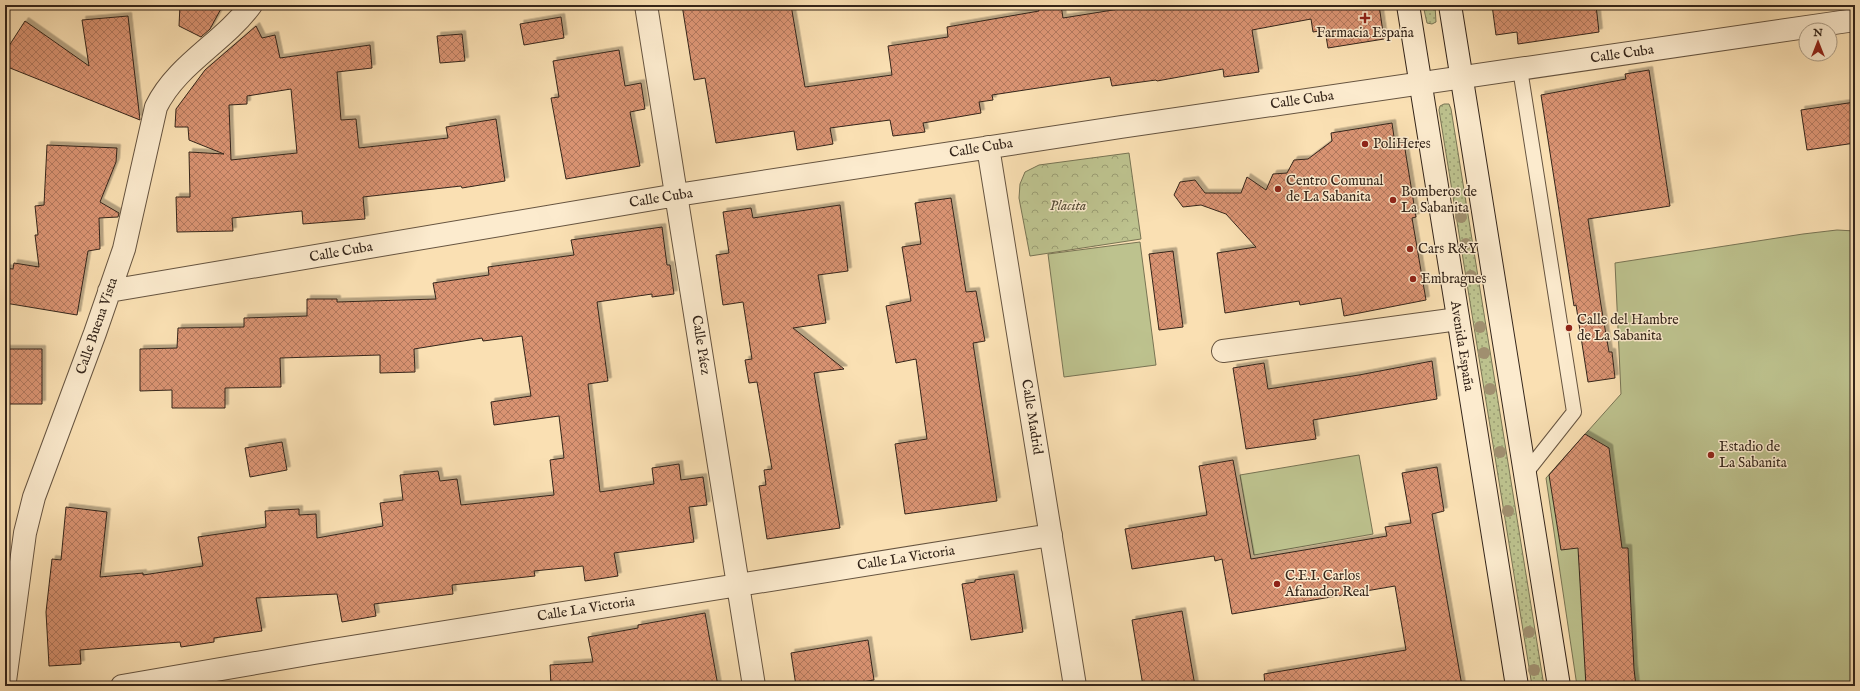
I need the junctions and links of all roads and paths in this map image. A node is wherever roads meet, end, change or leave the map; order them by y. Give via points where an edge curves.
1 (251, 5) edge
2 (646, 5) edge
3 (1408, 5) edge
4 (1450, 5) edge
5 (1855, 20) edge
6 (1520, 69) junction
7 (1461, 77) junction
8 (1420, 83) junction
9 (988, 147) junction
10 (677, 195) junction
11 (109, 291) junction
12 (1458, 319) junction
13 (1223, 351) dead end
14 (1525, 474) junction
15 (1051, 535) junction
16 (738, 585) junction
17 (5, 681) edge
18 (122, 686) edge
19 (754, 686) edge
20 (1075, 686) edge
21 (1517, 686) edge
22 (1559, 686) edge

1 - 11 street, Calle Buena Vista via 240,19 176,76 156,107 124,249
2 - 10 street, Calle Páez
3 - 8 street, Avenida España
4 - 7 street
5 - 6 street, Calle Cuba
6 - 7 street, Calle Cuba
6 - 14 lane via 1574,412
7 - 8 street, Calle Cuba
7 - 14 street
8 - 9 street, Calle Cuba
8 - 12 street, Avenida España
9 - 10 street, Calle Cuba
9 - 15 street, Calle Madrid
10 - 11 street, Calle Cuba
10 - 16 street, Calle Páez
11 - 17 street, Calle Buena Vista via 34,497 25,534
12 - 13 street
12 - 21 street, Avenida España
14 - 22 street
15 - 16 street, Calle La Victoria
15 - 20 street, Calle Madrid
16 - 18 street, Calle La Victoria
16 - 19 street, Calle Páez

